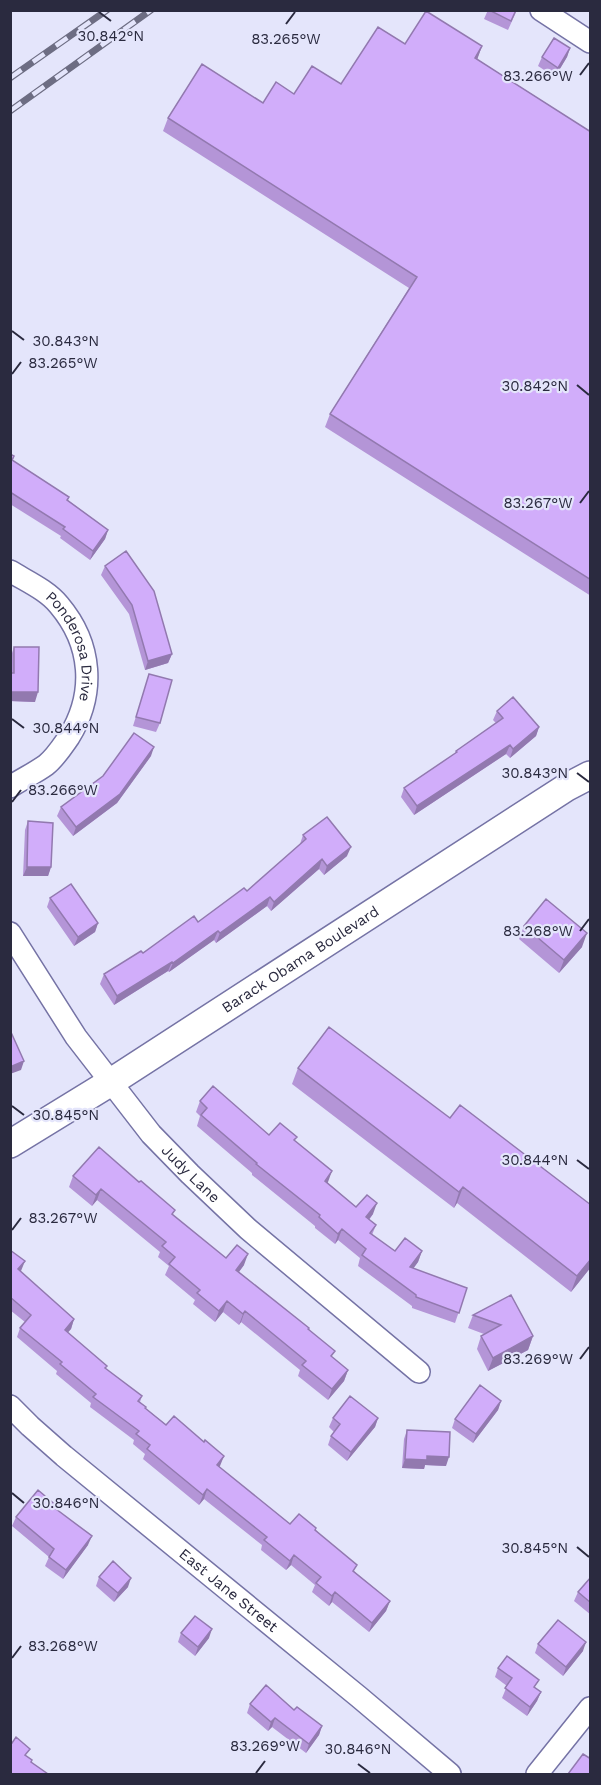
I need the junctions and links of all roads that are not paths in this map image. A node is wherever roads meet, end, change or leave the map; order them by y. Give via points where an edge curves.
1 (541, 10) edge
2 (591, 42) edge
3 (10, 571) edge
4 (591, 775) edge
5 (10, 787) edge
6 (10, 933) edge
7 (111, 1082) junction
8 (10, 1144) edge
9 (419, 1372) dead end
10 (10, 1406) edge
11 (591, 1708) edge
12 (450, 1774) edge
13 (537, 1774) edge

1 - 2 street
3 - 5 street, Ponderosa Drive via 57,603 70,619 87,665 77,723 46,765
4 - 7 main road, Barack Obama Boulevard
6 - 7 street, Judy Lane via 76,1037
7 - 8 main road, Barack Obama Boulevard
7 - 9 street, Judy Lane via 152,1134 198,1182 248,1229
10 - 12 street, East Jane Street via 64,1456
11 - 13 street

